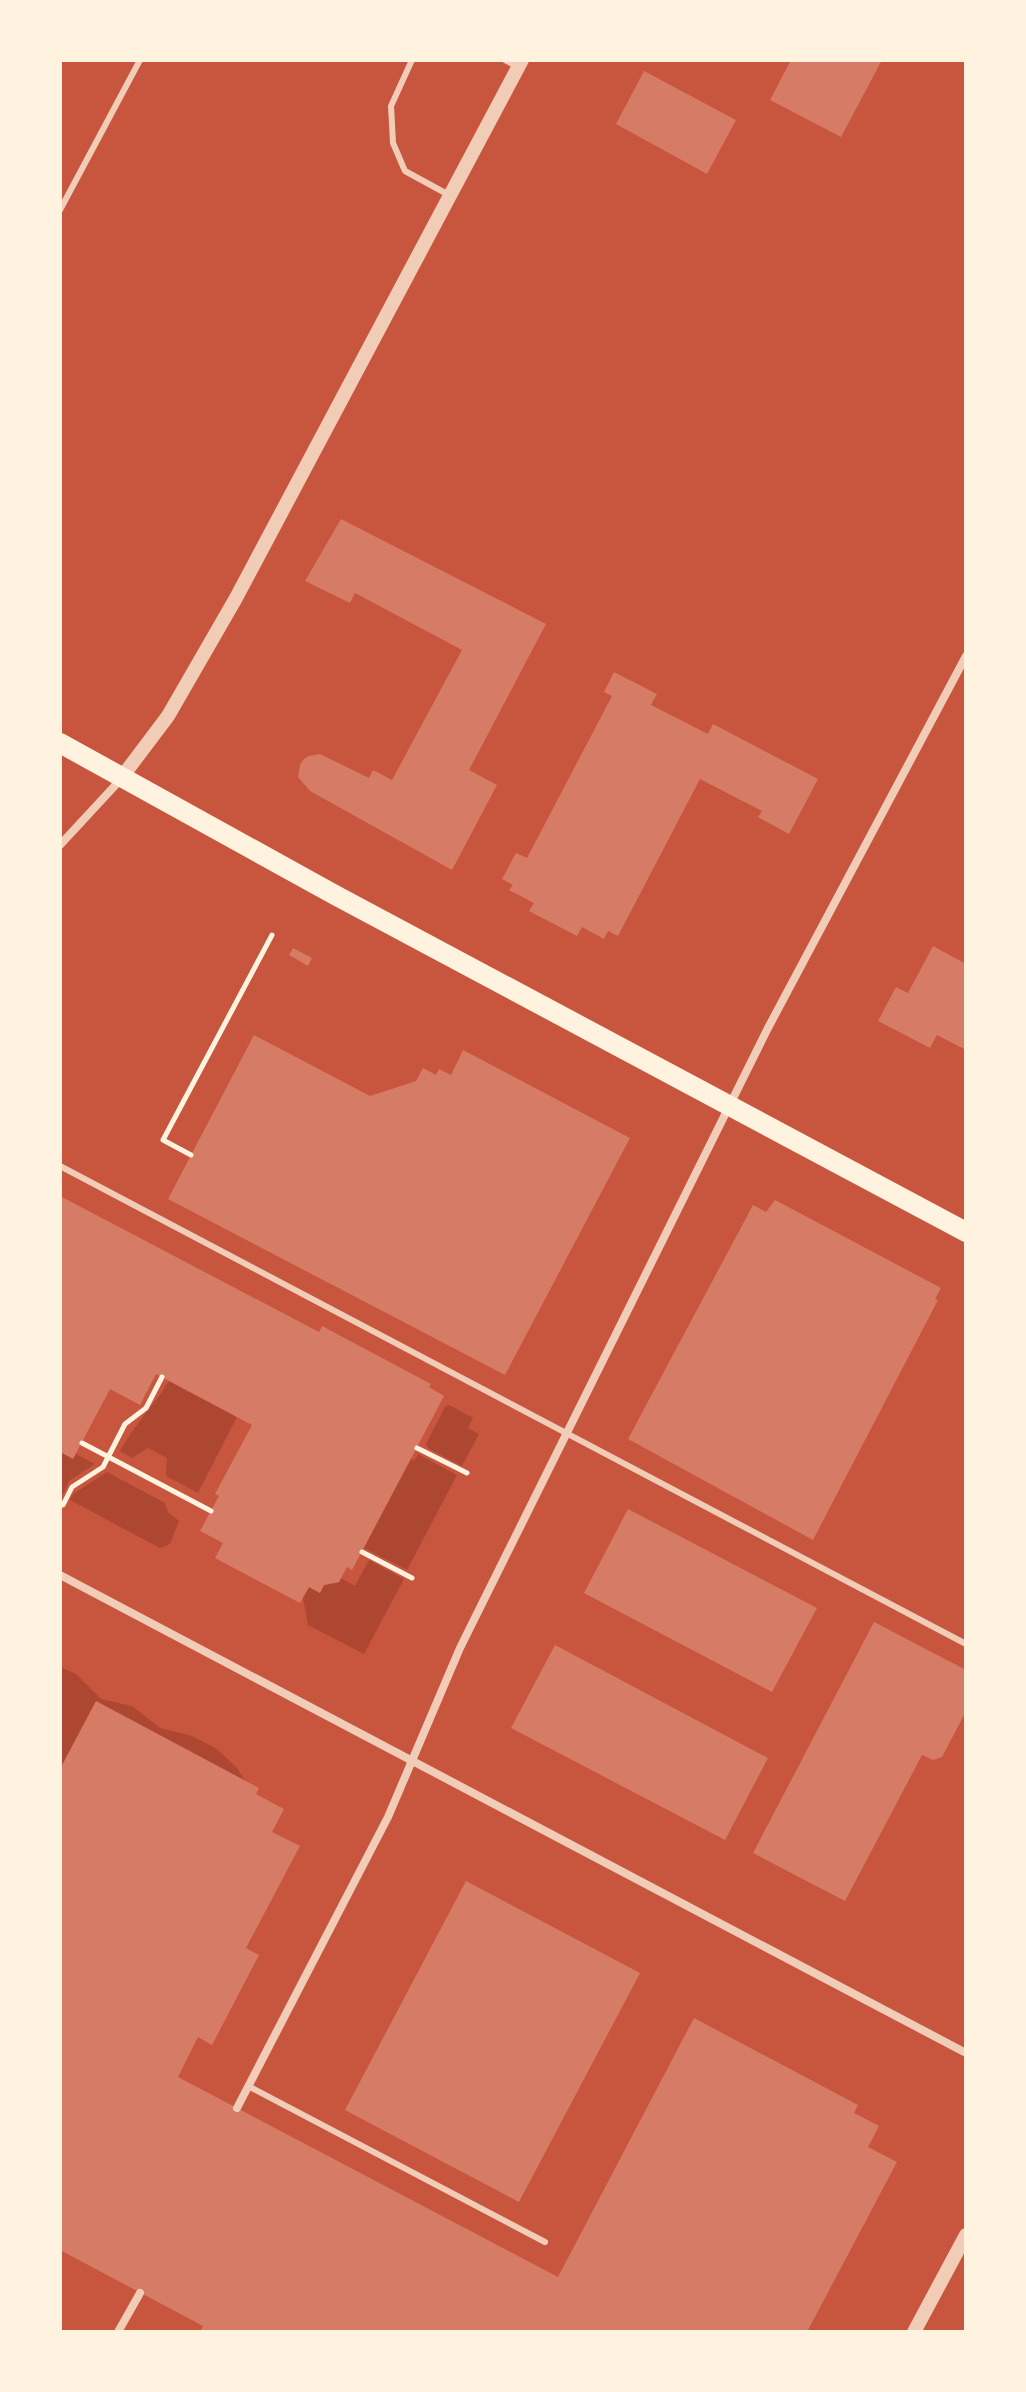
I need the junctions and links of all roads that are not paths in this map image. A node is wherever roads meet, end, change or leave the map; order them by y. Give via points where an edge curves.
1 (140, 60) edge
2 (412, 60) edge
3 (515, 62) edge
4 (451, 196) junction
5 (60, 210) edge
6 (966, 656) edge
7 (60, 743) edge
8 (122, 777) junction
9 (60, 845) edge
10 (730, 1105) junction
11 (60, 1166) edge
12 (966, 1232) edge
13 (567, 1433) junction
14 (60, 1575) edge
15 (966, 1644) edge
16 (412, 1761) junction
17 (966, 2053) edge
18 (248, 2086) junction
19 (237, 2108) dead end
20 (966, 2235) edge
21 (545, 2242) dead end
22 (140, 2293) dead end
23 (118, 2332) edge
24 (914, 2332) edge

1 - 5 lane
2 - 4 lane via 391,106 393,143 405,171
3 - 4 street
4 - 8 street via 236,598 168,716
6 - 10 street
7 - 8 main road
8 - 9 street
8 - 10 main road
10 - 12 main road
10 - 13 street
11 - 13 lane
13 - 15 lane
13 - 16 street via 460,1648
14 - 16 street
16 - 17 street
16 - 18 street
18 - 19 street
18 - 21 lane
20 - 24 street
22 - 23 street

